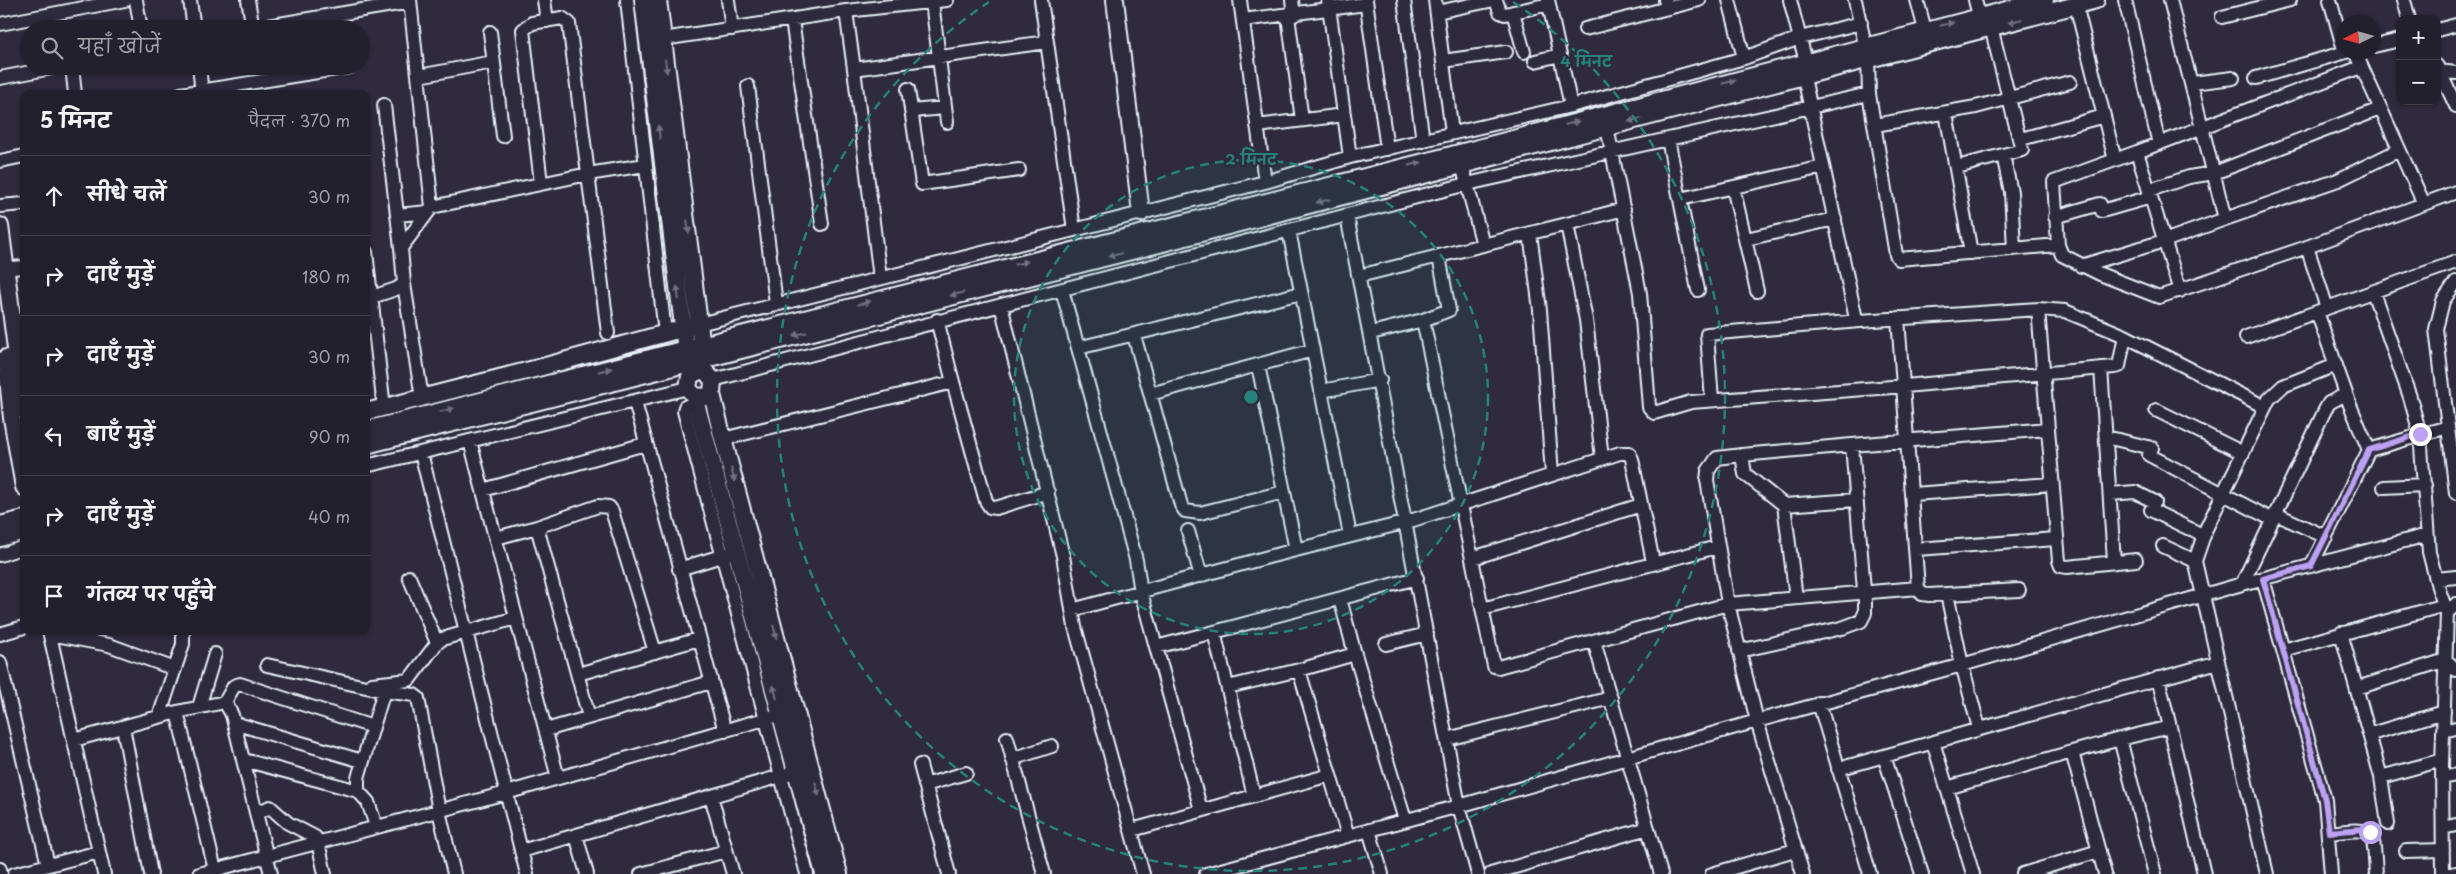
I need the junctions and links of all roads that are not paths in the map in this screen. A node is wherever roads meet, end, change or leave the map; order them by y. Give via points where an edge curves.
1 (125, 0) edge
2 (136, 0) edge
3 (190, 0) edge
4 (248, 0) edge
5 (544, 0) edge
6 (627, 0) edge
7 (643, 0) edge
8 (658, 0) edge
9 (728, 0) edge
10 (947, 0) edge
11 (1041, 0) edge
12 (1115, 0) edge
13 (1240, 0) edge
14 (1292, 0) edge
15 (1404, 0) edge
16 (1495, 0) edge
17 (1699, 0) edge
18 (1729, 0) edge
19 (1790, 0) edge
20 (1855, 0) edge
21 (1917, 0) edge
22 (1975, 0) edge
23 (2045, 0) edge
24 (2096, 0) edge
25 (2125, 0) edge
26 (2170, 0) edge
27 (2290, 0) edge
28 (2330, 0) edge
29 (2404, 0) edge
30 (410, 1) edge
31 (932, 2) junction
32 (1366, 2) edge
33 (1548, 2) edge
34 (886, 3) edge
35 (1666, 4) edge
36 (2069, 4) edge
37 (1329, 5) edge
38 (1436, 6) edge
39 (846, 11) junction
40 (1513, 12) junction
41 (1291, 15) junction
42 (2408, 15) edge
43 (2222, 16) dead end
44 (20, 20) edge
45 (21, 20) edge
46 (139, 20) edge
47 (193, 20) edge
48 (250, 20) edge
49 (312, 20) edge
50 (792, 20) junction
51 (1243, 20) junction
52 (547, 21) junction
53 (2336, 21) edge
54 (1861, 23) junction
55 (0, 24) edge
56 (1984, 24) junction
57 (2456, 25) edge
58 (732, 28) junction
59 (1585, 29) dead end
60 (2441, 29) edge
61 (1925, 30) junction
62 (490, 32) dead end
63 (1800, 38) junction
64 (663, 39) junction
65 (2396, 41) edge
66 (1047, 42) junction
67 (2381, 44) edge
68 (1506, 52) dead end
69 (1524, 52) dead end
70 (1867, 52) junction
71 (1560, 55) junction
72 (2336, 55) edge
73 (1748, 56) junction
74 (938, 57) junction
75 (2358, 60) edge
76 (1443, 61) junction
77 (1535, 61) dead end
78 (493, 62) junction
79 (1804, 67) junction
80 (2361, 67) junction
81 (854, 69) junction
82 (2441, 69) edge
83 (2456, 73) edge
84 (20, 74) edge
85 (1757, 74) junction
86 (2441, 74) edge
87 (73, 75) edge
88 (200, 75) edge
89 (277, 75) edge
90 (419, 76) junction
91 (0, 78) edge
92 (2234, 78) dead end
93 (2256, 78) dead end
94 (2070, 82) dead end
95 (2192, 83) junction
96 (748, 86) dead end
97 (908, 89) dead end
98 (75, 90) edge
99 (202, 90) edge
100 (215, 90) edge
101 (1869, 94) junction
102 (2010, 98) junction
103 (384, 105) dead end
104 (1571, 106) junction
105 (1664, 106) junction
106 (1810, 106) junction
107 (2456, 106) edge
108 (945, 108) junction
109 (2380, 109) junction
110 (911, 111) junction
111 (1946, 113) junction
112 (1344, 115) junction
113 (2104, 116) junction
114 (1302, 120) junction
115 (946, 122) dead end
116 (1875, 125) junction
117 (1257, 126) junction
118 (1607, 127) junction
119 (2203, 128) junction
120 (1452, 133) junction
121 (503, 136) dead end
122 (1668, 139) junction
123 (2021, 139) junction
124 (1423, 141) junction
125 (2159, 144) junction
126 (1382, 150) junction
127 (2399, 150) junction
128 (1612, 151) junction
129 (2138, 152) junction
130 (1478, 154) junction
131 (2003, 156) junction
132 (20, 157) edge
133 (1350, 157) junction
134 (2115, 160) junction
135 (0, 161) edge
136 (645, 165) junction
137 (1462, 165) junction
138 (1823, 167) junction
139 (1957, 167) junction
140 (1019, 170) dead end
141 (2214, 173) junction
142 (588, 174) junction
143 (1373, 179) junction
144 (1265, 182) junction
145 (541, 183) junction
146 (1467, 184) junction
147 (1733, 187) junction
148 (2456, 192) edge
149 (2151, 197) junction
150 (1680, 199) junction
151 (20, 204) edge
152 (2424, 204) junction
153 (0, 206) edge
154 (430, 209) junction
155 (1624, 209) junction
156 (1141, 213) junction
157 (397, 214) junction
158 (1347, 216) junction
159 (2055, 217) junction
160 (1834, 219) junction
161 (2225, 219) junction
162 (822, 224) dead end
163 (1568, 224) junction
164 (0, 226) edge
165 (1074, 230) junction
166 (1289, 231) junction
167 (1530, 233) junction
168 (1746, 239) junction
169 (2164, 242) junction
170 (1483, 245) junction
171 (2058, 245) junction
172 (2307, 247) junction
173 (402, 248) junction
174 (2014, 249) junction
175 (1971, 253) junction
176 (1439, 256) junction
177 (2456, 262) edge
178 (2081, 266) junction
179 (20, 267) edge
180 (2, 269) edge
181 (1359, 276) junction
182 (880, 278) junction
183 (2456, 282) edge
184 (404, 284) junction
185 (1062, 290) junction
186 (1698, 290) dead end
187 (1758, 291) dead end
188 (2180, 291) junction
189 (1301, 292) junction
190 (2373, 292) junction
191 (370, 298) edge
192 (776, 303) junction
193 (370, 305) edge
194 (1001, 305) junction
195 (2038, 308) junction
196 (0, 310) edge
197 (2322, 310) junction
198 (1898, 318) junction
199 (937, 320) junction
200 (1424, 320) junction
201 (1860, 321) junction
202 (699, 324) junction
203 (683, 328) junction
204 (608, 333) dead end
205 (1370, 333) junction
206 (665, 334) junction
207 (1134, 335) junction
208 (2125, 336) junction
209 (2246, 337) dead end
210 (1078, 348) junction
211 (1312, 350) junction
212 (7, 354) edge
213 (1258, 365) junction
214 (2336, 365) junction
215 (2101, 368) junction
216 (2043, 372) junction
217 (698, 375) junction
218 (1380, 380) junction
219 (953, 382) junction
220 (1905, 386) junction
221 (1320, 391) junction
222 (1150, 394) junction
223 (2346, 394) junction
224 (422, 398) junction
225 (1712, 400) junction
226 (635, 402) junction
227 (2265, 407) junction
228 (384, 408) junction
229 (2156, 410) dead end
230 (370, 411) edge
231 (12, 416) edge
232 (413, 426) junction
233 (2448, 427) junction
234 (2048, 429) junction
235 (370, 430) edge
236 (2420, 434) junction
237 (2106, 437) junction
238 (723, 439) junction
239 (470, 441) junction
240 (1909, 441) junction
241 (370, 443) edge
242 (645, 444) junction
243 (1852, 445) junction
244 (2369, 450) junction
245 (421, 452) junction
246 (2243, 452) junction
247 (1742, 455) junction
248 (1602, 458) junction
249 (20, 463) edge
250 (370, 465) edge
251 (1552, 474) junction
252 (2052, 484) junction
253 (2425, 485) junction
254 (2384, 487) dead end
255 (483, 490) junction
256 (1048, 492) junction
257 (1284, 492) junction
258 (2456, 493) edge
259 (1913, 494) junction
260 (2110, 494) junction
261 (2223, 495) junction
262 (1856, 500) junction
263 (1462, 504) junction
264 (1641, 505) junction
265 (1784, 505) junction
266 (2274, 517) junction
267 (20, 520) edge
268 (1406, 522) junction
269 (0, 525) edge
270 (537, 527) junction
271 (1188, 531) dead end
272 (20, 532) edge
273 (1350, 535) junction
274 (2427, 535) junction
275 (2204, 536) junction
276 (2326, 537) junction
277 (0, 538) edge
278 (496, 538) junction
279 (2056, 539) junction
280 (2163, 546) dead end
281 (1717, 547) junction
282 (20, 549) edge
283 (1916, 549) junction
284 (1296, 550) junction
285 (729, 553) junction
286 (0, 555) edge
287 (1473, 558) junction
288 (2136, 560) dead end
289 (2114, 561) junction
290 (2195, 561) junction
291 (1653, 562) junction
292 (2311, 566) junction
293 (679, 568) junction
294 (1201, 576) junction
295 (409, 577) dead end
296 (2456, 577) edge
297 (1417, 578) junction
298 (2263, 579) junction
299 (2436, 579) junction
300 (2242, 584) junction
301 (1918, 588) junction
302 (2019, 590) dead end
303 (1864, 591) junction
304 (1141, 592) junction
305 (1947, 594) junction
306 (2203, 596) junction
307 (1796, 598) junction
308 (1340, 599) junction
309 (1728, 604) junction
310 (2449, 607) edge
311 (1072, 610) junction
312 (1482, 610) junction
313 (516, 618) junction
314 (20, 627) edge
315 (468, 631) junction
316 (1214, 632) junction
317 (2341, 633) junction
318 (0, 634) edge
319 (1427, 634) junction
320 (49, 635) edge
321 (59, 635) edge
322 (183, 635) edge
323 (699, 639) junction
324 (1594, 640) junction
325 (436, 643) junction
326 (1386, 644) dead end
327 (1156, 647) junction
328 (2283, 650) junction
329 (1739, 651) junction
330 (655, 652) junction
331 (215, 654) dead end
332 (1355, 654) junction
333 (2446, 660) junction
334 (0, 662) edge
335 (2218, 662) junction
336 (267, 665) dead end
337 (1962, 665) junction
338 (175, 669) junction
339 (1299, 670) junction
340 (2456, 670) edge
341 (578, 674) junction
342 (2158, 678) junction
343 (711, 682) junction
344 (356, 685) junction
345 (1228, 687) junction
346 (2357, 688) junction
347 (384, 691) junction
348 (1611, 698) junction
349 (224, 702) junction
350 (1819, 703) junction
351 (199, 707) junction
352 (177, 712) junction
353 (2444, 712) junction
354 (774, 716) junction
355 (159, 717) junction
356 (589, 717) junction
357 (1757, 721) junction
358 (234, 723) junction
359 (123, 727) junction
360 (373, 727) junction
361 (2170, 727) junction
362 (1979, 728) junction
363 (546, 730) junction
364 (2450, 730) edge
365 (725, 731) junction
366 (2371, 734) junction
367 (1006, 738) dead end
368 (2120, 739) junction
369 (74, 740) junction
370 (1447, 740) junction
371 (1933, 742) junction
372 (1052, 746) dead end
373 (2072, 752) junction
374 (1884, 756) junction
375 (1628, 758) junction
376 (1012, 759) junction
377 (244, 760) junction
378 (2442, 760) junction
379 (362, 761) junction
380 (920, 765) dead end
381 (1838, 769) junction
382 (796, 772) junction
383 (966, 773) dead end
384 (1330, 775) junction
385 (2456, 775) edge
386 (2381, 777) junction
387 (558, 778) junction
388 (2442, 778) junction
389 (925, 785) junction
390 (1947, 788) junction
391 (358, 790) junction
392 (506, 793) junction
393 (711, 796) junction
394 (1254, 796) junction
395 (1460, 806) junction
396 (439, 810) junction
397 (1201, 810) junction
398 (257, 813) junction
399 (1405, 820) junction
400 (2388, 824) dead end
401 (2456, 825) edge
402 (376, 826) junction
403 (1648, 828) junction
404 (2443, 828) junction
405 (1132, 830) junction
406 (1369, 830) junction
407 (2329, 832) junction
408 (576, 835) junction
409 (1348, 836) junction
410 (318, 842) junction
411 (1795, 850) junction
412 (2443, 850) junction
413 (521, 851) junction
414 (726, 851) junction
415 (2099, 851) junction
416 (2406, 851) dead end
417 (99, 852) junction
418 (267, 855) junction
419 (48, 865) junction
420 (0, 869) edge
421 (215, 872) edge
422 (1220, 872) edge
423 (2456, 873) edge
424 (1, 874) edge
425 (14, 874) edge
426 (104, 874) edge
427 (151, 874) edge
428 (199, 874) edge
429 (271, 874) edge
430 (325, 874) edge
431 (454, 874) edge
432 (527, 874) edge
433 (587, 874) edge
434 (641, 874) edge
435 (733, 874) edge
436 (807, 874) edge
437 (824, 874) edge
438 (839, 874) edge
439 (948, 874) edge
440 (1044, 874) edge
441 (1143, 874) edge
442 (1206, 874) edge
443 (1382, 874) edge
444 (1478, 874) edge
445 (1491, 874) edge
446 (1661, 874) edge
447 (1712, 874) edge
448 (1802, 874) edge
449 (1870, 874) edge
450 (1922, 874) edge
451 (1973, 874) edge
452 (2023, 874) edge
453 (2105, 874) edge
454 (2155, 874) edge
455 (2204, 874) edge
456 (2267, 874) edge
457 (2331, 874) edge
458 (2376, 874) edge
459 (2443, 874) edge
460 (2451, 874) edge

1 - 45 street
2 - 46 street
3 - 47 street
4 - 48 street
5 - 52 street
6 - 136 street
203 -> 7 street
8 - 64 street
9 - 58 street
10 - 31 street
11 - 66 street
12 - 156 street
13 - 51 street
14 - 41 street
15 - 124 street
16 - 38 street
16 - 40 street via 1500,12
17 - 35 street
18 - 73 street
19 - 63 street
20 - 54 street
21 - 61 street
22 - 56 street
23 - 56 street
24 - 36 street
25 - 125 street
26 - 95 street
27 - 43 street
28 - 53 street
29 - 42 street
30 - 49 street
30 - 90 street
31 - 34 street
31 - 74 street
32 - 37 street
32 - 126 street
33 - 40 street
33 - 71 street
34 - 39 street
35 - 59 street
36 -> 56 street
36 - 113 street
37 - 41 street
37 - 112 street
38 - 76 street
39 - 50 street
39 - 81 street
40 - 69 street
41 - 51 street
41 - 114 street
44 - 55 street
50 - 58 street
50 - 162 street
51 - 117 street
52 - 142 street via 562,18 569,23
52 - 145 street via 528,25 522,35
54 - 63 street
54 - 70 street
61 -> 56 street
56 - 70 street
56 - 102 street
57 - 60 street
58 - 64 street
61 - 70 street
62 - 78 street
63 - 73 street
63 - 79 street
64 -> 202 street
65 - 67 street
66 - 74 street
66 - 165 street
68 - 76 street
70 - 79 street
70 - 101 street
71 - 77 street
71 - 104 street
72 - 93 street
73 - 85 street
73 - 104 street
74 - 81 street
74 - 108 street
75 - 80 street
76 - 120 street
78 - 90 street
78 - 121 street
79 - 85 street
79 - 105 street
79 - 106 street
80 - 109 street
80 - 119 street
81 - 182 street
82 - 83 street
84 - 91 street
105 -> 85 street
86 - 107 street
87 - 98 street
88 - 99 street
89 - 100 street
90 - 154 street
92 - 95 street
94 - 102 street
95 - 119 street
96 - 192 street
97 - 110 street
101 - 106 street
101 - 116 street
102 - 111 street
102 - 123 street
103 - 157 street
104 - 120 street
105 -> 118 street
130 -> 105 street
106 - 122 street
106 - 138 street
108 - 110 street
108 - 115 street
109 - 127 street
109 - 141 street
110 - 140 street via 922,184
111 - 116 street
111 - 139 street
112 - 114 street
112 - 133 street
113 - 123 street
113 - 134 street
114 - 117 street
116 - 175 street via 1896,255 1899,259
117 - 144 street
118 - 128 street
118 - 130 street
119 - 125 street
119 - 141 street
120 - 124 street
122 - 128 street
122 - 150 street
123 - 131 street via 2022,150
124 - 126 street
125 - 129 street
126 - 133 street
126 - 143 street
127 - 152 street
127 - 161 street via 2338,180
128 - 146 street
128 - 155 street
129 - 134 street
129 - 149 street
130 - 137 street
143 -> 130 street
131 - 139 street
131 - 174 street via 2010,186
132 - 135 street
133 - 144 street
134 - 159 street via 2054,182
136 - 142 street
136 - 206 street
137 - 143 street
137 - 146 street
138 - 147 street
138 - 160 street
139 - 175 street
141 - 149 street via 2189,177 2150,190
141 - 161 street
142 - 145 street
142 - 204 street
143 - 217 street via 1149,238
144 - 156 street
145 - 154 street
146 - 158 street
146 - 170 street
147 - 150 street
147 - 168 street
148 - 152 street
149 - 159 street
149 - 169 street
150 - 186 street
151 - 153 street
152 - 172 street
154 - 157 street
154 - 173 street
155 - 163 street
155 - 225 street via 1640,292 1651,412 1683,403
156 - 165 street
157 - 173 street
158 - 166 street
158 - 181 street
159 - 171 street
160 - 168 street
160 - 201 street via 1856,319
161 - 169 street
163 - 167 street
163 - 248 street via 1586,320
164 - 180 street
165 - 182 street
166 - 185 street
166 - 189 street
167 - 170 street
167 - 251 street via 1540,310
168 - 187 street
169 - 178 street
169 - 188 street
170 - 176 street
171 - 174 street
171 - 178 street via 2062,255
172 - 188 street
172 - 197 street
173 - 184 street
174 - 175 street
176 - 181 street
176 - 200 street via 1449,310
177 - 190 street
178 - 188 street via 2159,297
179 - 180 street
180 - 212 street
181 - 205 street
182 - 192 street
183 - 233 street via 2443,301 2436,329
184 - 191 street via 396,290
184 - 224 street
185 - 194 street
185 - 210 street
189 - 207 street
189 - 211 street
190 - 197 street
190 - 236 street
192 - 202 street
193 - 228 street
194 - 199 street
194 - 256 street
195 - 198 street
195 - 208 street via 2065,311
195 - 216 street
196 - 212 street
197 - 209 street
197 - 214 street
198 - 201 street
198 - 220 street
199 - 217 street
199 - 219 street
200 - 205 street
200 - 263 street
201 - 225 street via 1707,334
202 - 203 street
202 - 217 street
203 - 206 street
203 - 217 street
205 - 218 street
206 - 224 street
207 - 210 street
207 - 222 street
208 - 215 street via 2120,366
208 - 227 street
210 - 304 street via 1136,560
211 - 213 street
211 - 221 street
212 - 231 street
213 - 222 street
213 - 257 street
214 - 223 street
214 - 227 street via 2283,386 2275,391
215 - 216 street
215 - 237 street
216 - 220 street
216 - 234 street
217 - 226 street
217 - 232 street
217 - 238 street
217 - 285 street
218 - 221 street
218 - 268 street
219 - 238 street
219 - 256 street via 990,507
220 - 225 street
220 - 240 street
221 - 273 street
222 - 257 street via 1185,511 1200,513
223 - 244 street
223 - 266 street via 2329,403
224 - 228 street
226 - 239 street
226 - 242 street
227 - 246 street
228 - 230 street
229 - 246 street
231 - 249 street
232 - 235 street
232 - 241 street
233 - 236 street
233 - 258 street
234 - 240 street
234 - 252 street
236 - 244 street
236 - 253 street
237 - 260 street
237 - 261 street via 2150,452
238 -> 382 street
239 - 245 street
239 - 255 street
240 - 243 street
240 - 259 street
242 - 255 street
242 - 293 street
243 - 247 street
243 - 262 street
244 - 276 street
245 - 250 street
245 - 315 street
246 - 261 street
247 - 265 street via 1745,474
247 - 281 street via 1717,458 1708,471
248 - 251 street
248 - 264 street via 1629,453
251 - 263 street
252 - 259 street
252 - 279 street
253 - 254 street
253 - 274 street
255 - 278 street
256 - 311 street
257 - 284 street
259 - 283 street
260 - 275 street via 2135,492
260 - 289 street
261 - 266 street
261 - 275 street
262 - 265 street
262 - 303 street
263 - 268 street
263 - 287 street
264 - 287 street
264 - 291 street
265 - 307 street
266 - 276 street
266 - 300 street
267 - 269 street
268 - 273 street
268 - 297 street
270 - 278 street
270 - 330 street via 598,506 612,511
270 - 341 street
271 - 294 street
272 - 277 street
273 - 284 street
274 - 292 street
274 - 299 street
275 - 290 street
276 - 292 street
278 - 313 street
279 - 283 street
279 - 289 street via 2061,566
280 - 290 street
281 - 291 street
281 - 309 street
282 - 286 street
283 - 301 street
284 - 294 street
285 - 293 street
285 - 354 street
287 - 312 street
288 - 289 street
290 - 306 street
291 - 312 street
292 - 298 street
293 - 323 street
294 - 304 street
295 - 325 street
296 - 299 street
297 - 308 street
297 - 319 street
298 - 300 street
298 - 328 street
299 - 310 street
300 - 306 street
301 - 303 street
301 - 305 street via 1922,594
302 - 305 street
303 - 307 street
303 - 329 street via 1865,613 1861,621 1853,625
304 - 311 street
304 - 327 street
305 - 337 street
306 - 335 street
306 - 337 street
307 - 309 street
308 - 316 street
308 - 332 street
309 - 324 street
309 - 329 street
310 - 317 street
310 - 333 street
311 - 405 street
312 - 324 street via 1494,666
313 - 315 street
313 - 363 street
314 - 318 street
315 - 325 street
315 - 392 street
316 - 327 street
316 - 345 street
317 - 328 street
317 - 346 street
319 - 326 street
319 - 370 street
320 - 369 street
321 - 338 street via 110,645
322 - 338 street
323 - 330 street
323 - 343 street
324 - 348 street
325 - 344 street via 409,680
327 - 397 street
328 - 407 street via 2325,800
329 - 357 street
330 - 341 street
331 - 351 street
332 - 339 street
332 - 399 street
333 - 340 street
333 - 346 street
333 - 353 street
334 - 419 street
335 - 342 street
335 - 456 street
336 - 344 street
337 - 350 street
337 - 362 street
338 - 355 street
339 - 345 street
339 - 384 street
341 - 356 street
342 - 361 street
342 - 362 street
343 - 356 street
343 - 365 street
344 - 347 street
345 - 394 street
346 - 366 street
347 - 360 street
347 - 396 street via 414,695 420,702
348 - 370 street
348 - 375 street
349 - 351 street
349 - 358 street
349 - 360 street via 234,686 240,684
350 - 357 street
350 - 381 street
351 - 352 street
352 - 355 street
352 - 421 street
353 - 364 street
353 - 366 street
354 - 365 street
354 - 382 street
355 - 359 street
356 - 363 street
357 - 375 street
357 - 411 street
358 - 377 street
358 - 379 street
359 - 369 street
359 - 427 street
360 - 379 street
361 - 368 street
361 - 455 street
362 - 371 street
363 - 387 street
364 - 378 street
365 - 387 street
366 - 386 street
367 - 376 street
368 - 373 street
368 - 454 street
369 - 417 street
370 - 395 street
371 - 374 street
371 - 390 street
372 - 376 street
373 - 390 street
373 - 415 street
374 - 381 street
374 - 450 street
375 - 395 street
375 - 403 street
376 - 440 street
377 - 391 street
377 - 398 street
378 - 386 street
378 - 388 street
379 - 391 street
380 - 389 street
381 - 449 street
382 - 393 street
382 - 436 street
382 - 437 street
382 -> 438 street
383 - 389 street
384 - 394 street
384 - 409 street
385 - 388 street
386 - 400 street
387 - 392 street
388 - 404 street
389 - 439 street
390 - 451 street
391 - 402 street via 368,802
392 - 396 street
392 - 413 street
393 - 408 street
393 - 414 street
394 - 397 street
395 - 399 street
395 - 444 street
396 - 402 street
396 - 431 street
397 - 405 street
398 - 410 street via 270,807 288,822 310,833
398 - 418 street
399 - 406 street
401 - 404 street
402 - 410 street
403 - 445 street
403 - 446 street
404 - 412 street
405 - 441 street
406 - 409 street
406 - 443 street
407 - 457 street
407 - 458 street via 2363,829 2370,832 2374,840
408 - 413 street
408 - 433 street
409 - 422 street
410 - 418 street
410 - 430 street
411 - 447 street
411 - 448 street
412 - 416 street
412 - 459 street
413 - 432 street
414 - 434 street
414 - 435 street
415 - 452 street
415 - 453 street
417 - 419 street
417 - 426 street
418 - 421 street
418 - 429 street
419 - 425 street
420 - 424 street
421 - 428 street
422 - 442 street
423 - 460 street

